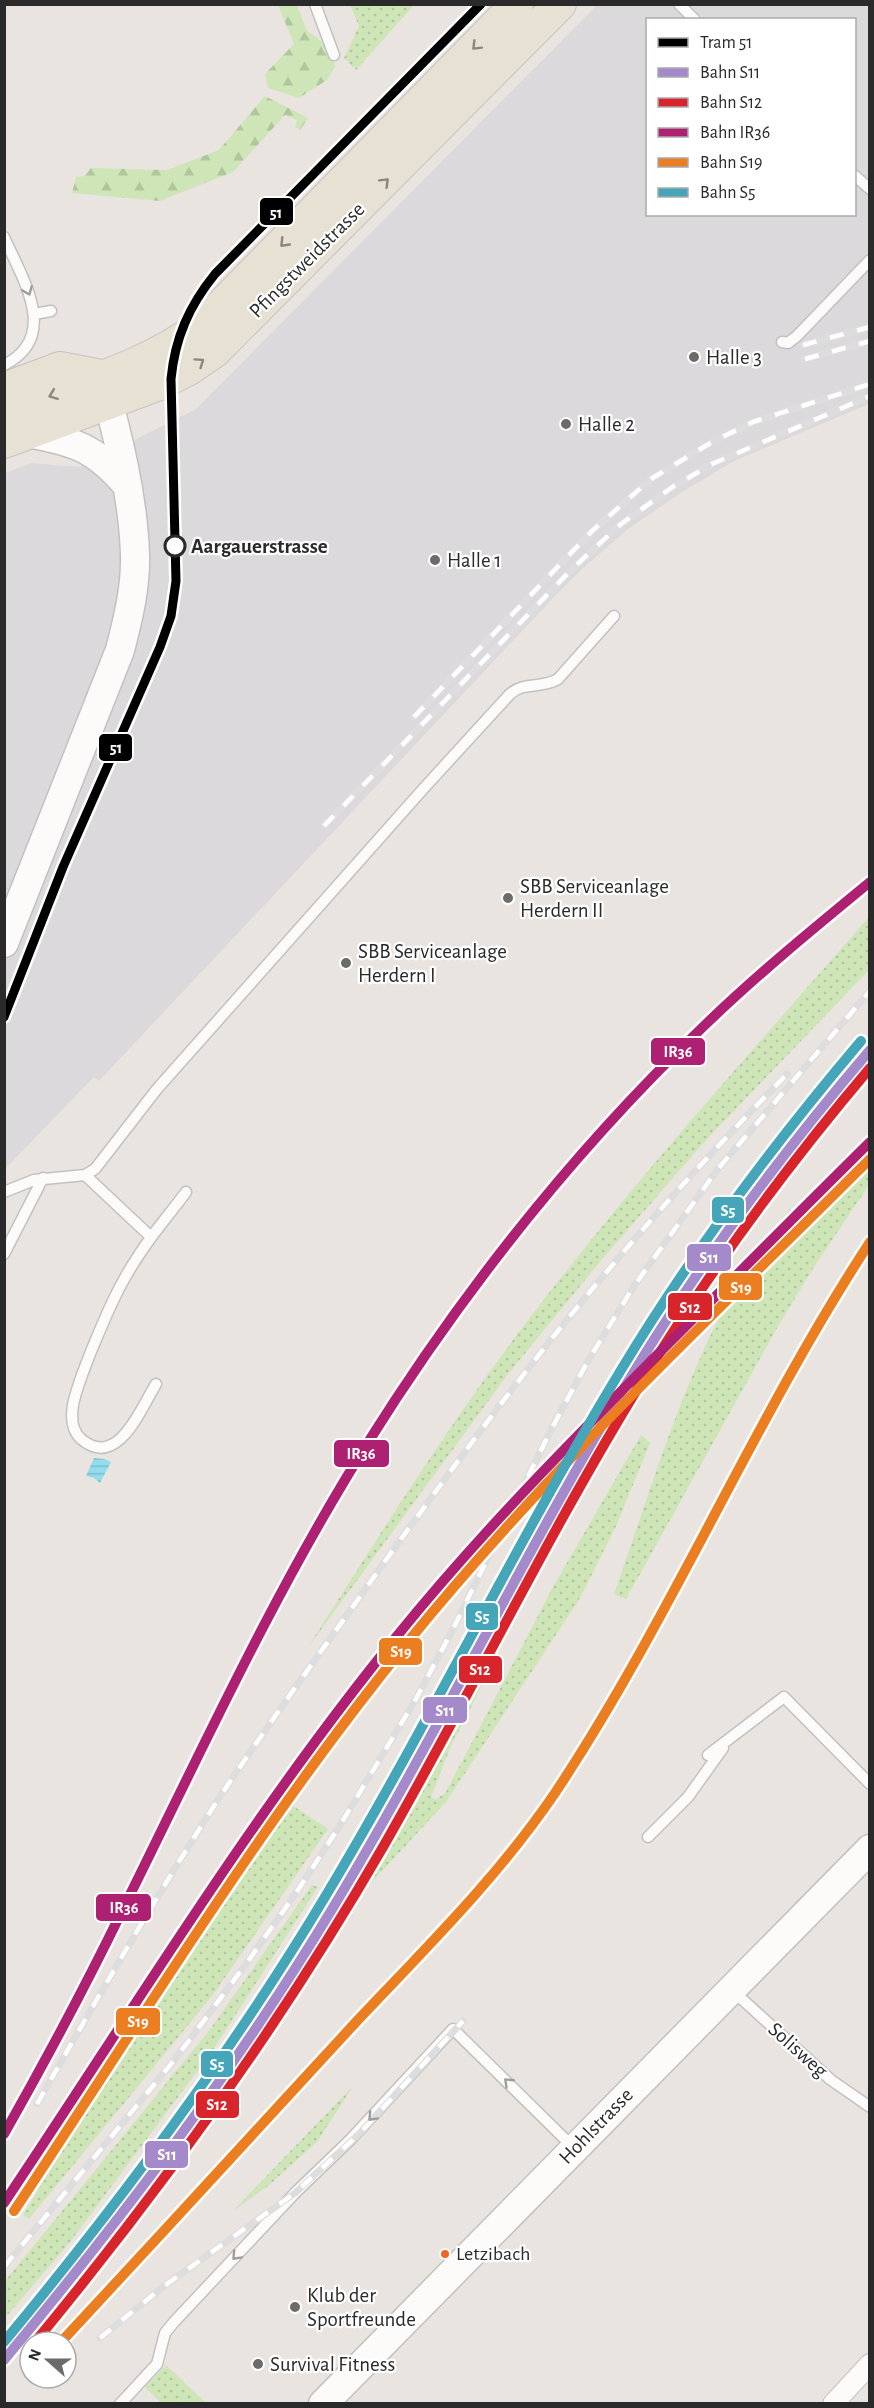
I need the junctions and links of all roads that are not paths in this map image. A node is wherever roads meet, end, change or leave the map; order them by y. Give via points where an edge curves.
1 (315, 4) edge
2 (518, 4) edge
3 (560, 4) edge
4 (680, 4) edge
5 (693, 18) edge
6 (334, 55) dead end
7 (856, 176) edge
8 (870, 189) edge
9 (4, 237) edge
10 (870, 260) edge
11 (51, 311) dead end
12 (34, 314) junction
13 (782, 342) dead end
14 (4, 365) edge
15 (4, 389) edge
16 (105, 390) junction
17 (4, 413) edge
18 (16, 437) edge
19 (126, 484) junction
20 (614, 616) dead end
21 (4, 943) edge
22 (85, 1175) junction
23 (43, 1178) junction
24 (4, 1192) edge
25 (186, 1192) dead end
26 (151, 1237) junction
27 (4, 1254) edge
28 (156, 1384) dead end
29 (732, 1737) junction
30 (708, 1755) dead end
31 (870, 1784) edge
32 (648, 1837) dead end
33 (870, 1849) edge
34 (731, 1988) junction
35 (870, 2108) edge
36 (574, 2149) junction
37 (870, 2364) edge
38 (120, 2403) edge
39 (323, 2403) edge
40 (833, 2403) edge

1 - 6 lane
2 -> 16 main road, Pfingstweidstrasse via 202,325
16 -> 3 main road, Pfingstweidstrasse via 171,379 215,351
4 - 5 lane
7 - 8 lane
9 -> 12 lane via 31,298
10 - 13 lane via 792,340
11 - 12 lane
12 - 14 lane via 27,345
15 - 16 main road via 60,368
16 -> 17 main road
16 - 18 main road, Pfingstweidstrasse
16 - 19 street
18 - 19 street via 67,441 88,450
19 - 21 street via 135,555 133,589 120,650
20 - 22 lane via 558,679 523,686 510,694 157,1089 98,1165
22 - 23 lane
22 - 26 lane
23 - 24 lane
23 - 27 lane
25 - 26 lane
26 - 28 lane via 113,1302 85,1366 73,1408 76,1433 96,1446 115,1444
29 - 30 lane
29 - 31 lane via 784,1697
29 - 32 lane via 688,1797
33 - 34 street, Hohlstrasse
34 - 35 lane, Solisweg via 831,2080
34 - 36 street, Hohlstrasse
36 -> 38 lane via 453,2029 165,2333 157,2364
36 - 39 street, Hohlstrasse
37 - 40 street

